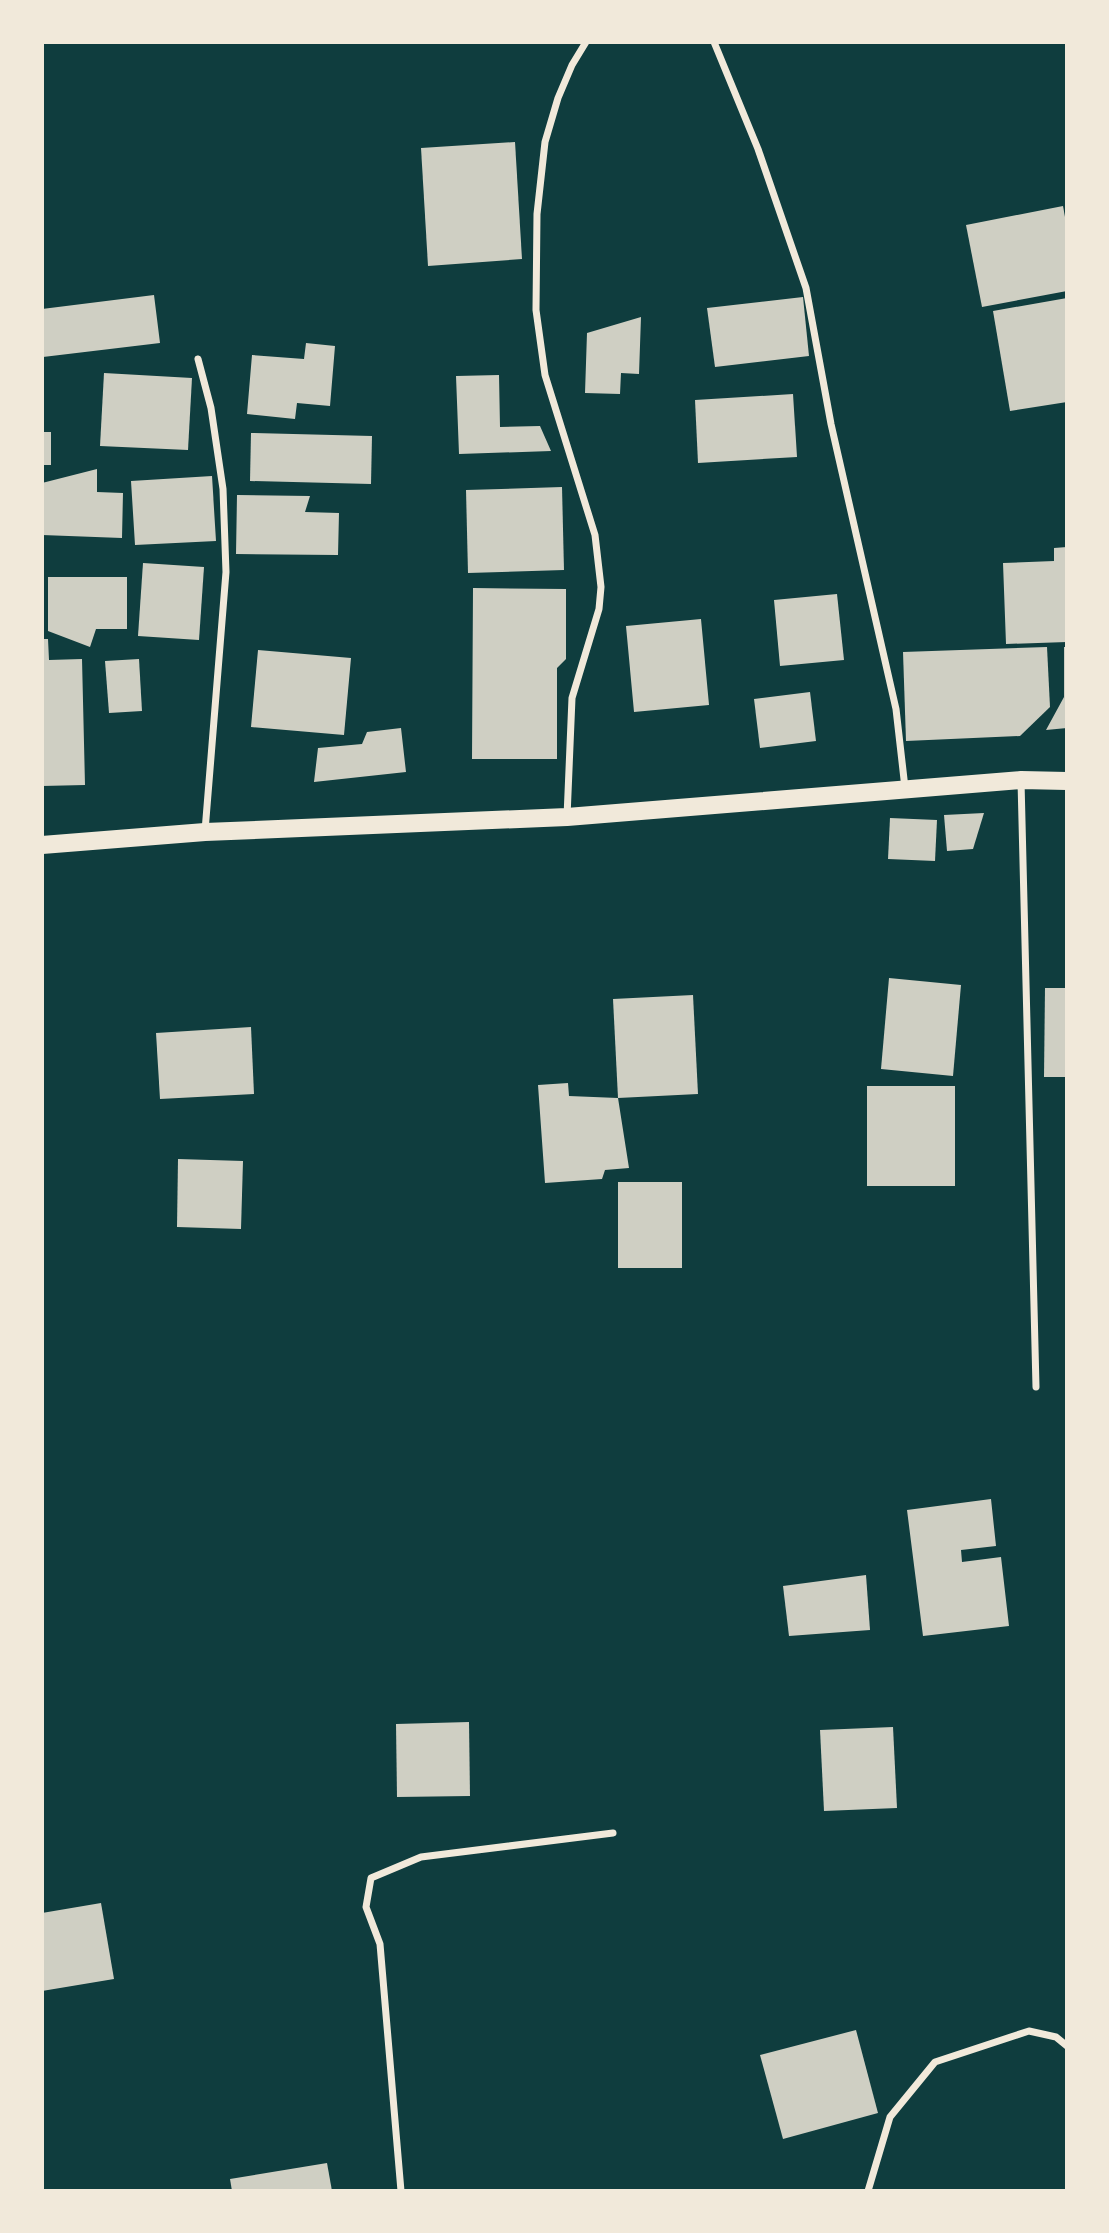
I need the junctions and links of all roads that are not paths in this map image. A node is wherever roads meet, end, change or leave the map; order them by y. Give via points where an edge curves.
1 (586, 42) edge
2 (714, 42) edge
3 (198, 359) dead end
4 (1021, 780) junction
5 (1067, 781) edge
6 (906, 790) junction
7 (567, 817) junction
8 (205, 832) junction
9 (42, 845) edge
10 (1036, 1387) dead end
11 (613, 1833) dead end
12 (1067, 2046) edge
13 (401, 2191) edge
14 (868, 2191) edge

1 - 7 street via 558,98 548,132 537,214 536,310 545,375 595,535 601,586 599,609 572,698
2 - 6 street via 758,149 806,288 831,424 896,709
3 - 8 street via 211,408 223,489 226,572
4 - 5 main road
4 - 6 main road
4 - 10 street
6 - 7 main road
7 - 8 main road
8 - 9 main road
11 - 13 street via 421,1857 371,1878 366,1907 380,1944
12 - 14 street via 1056,2037 1028,2031 935,2062 890,2117

